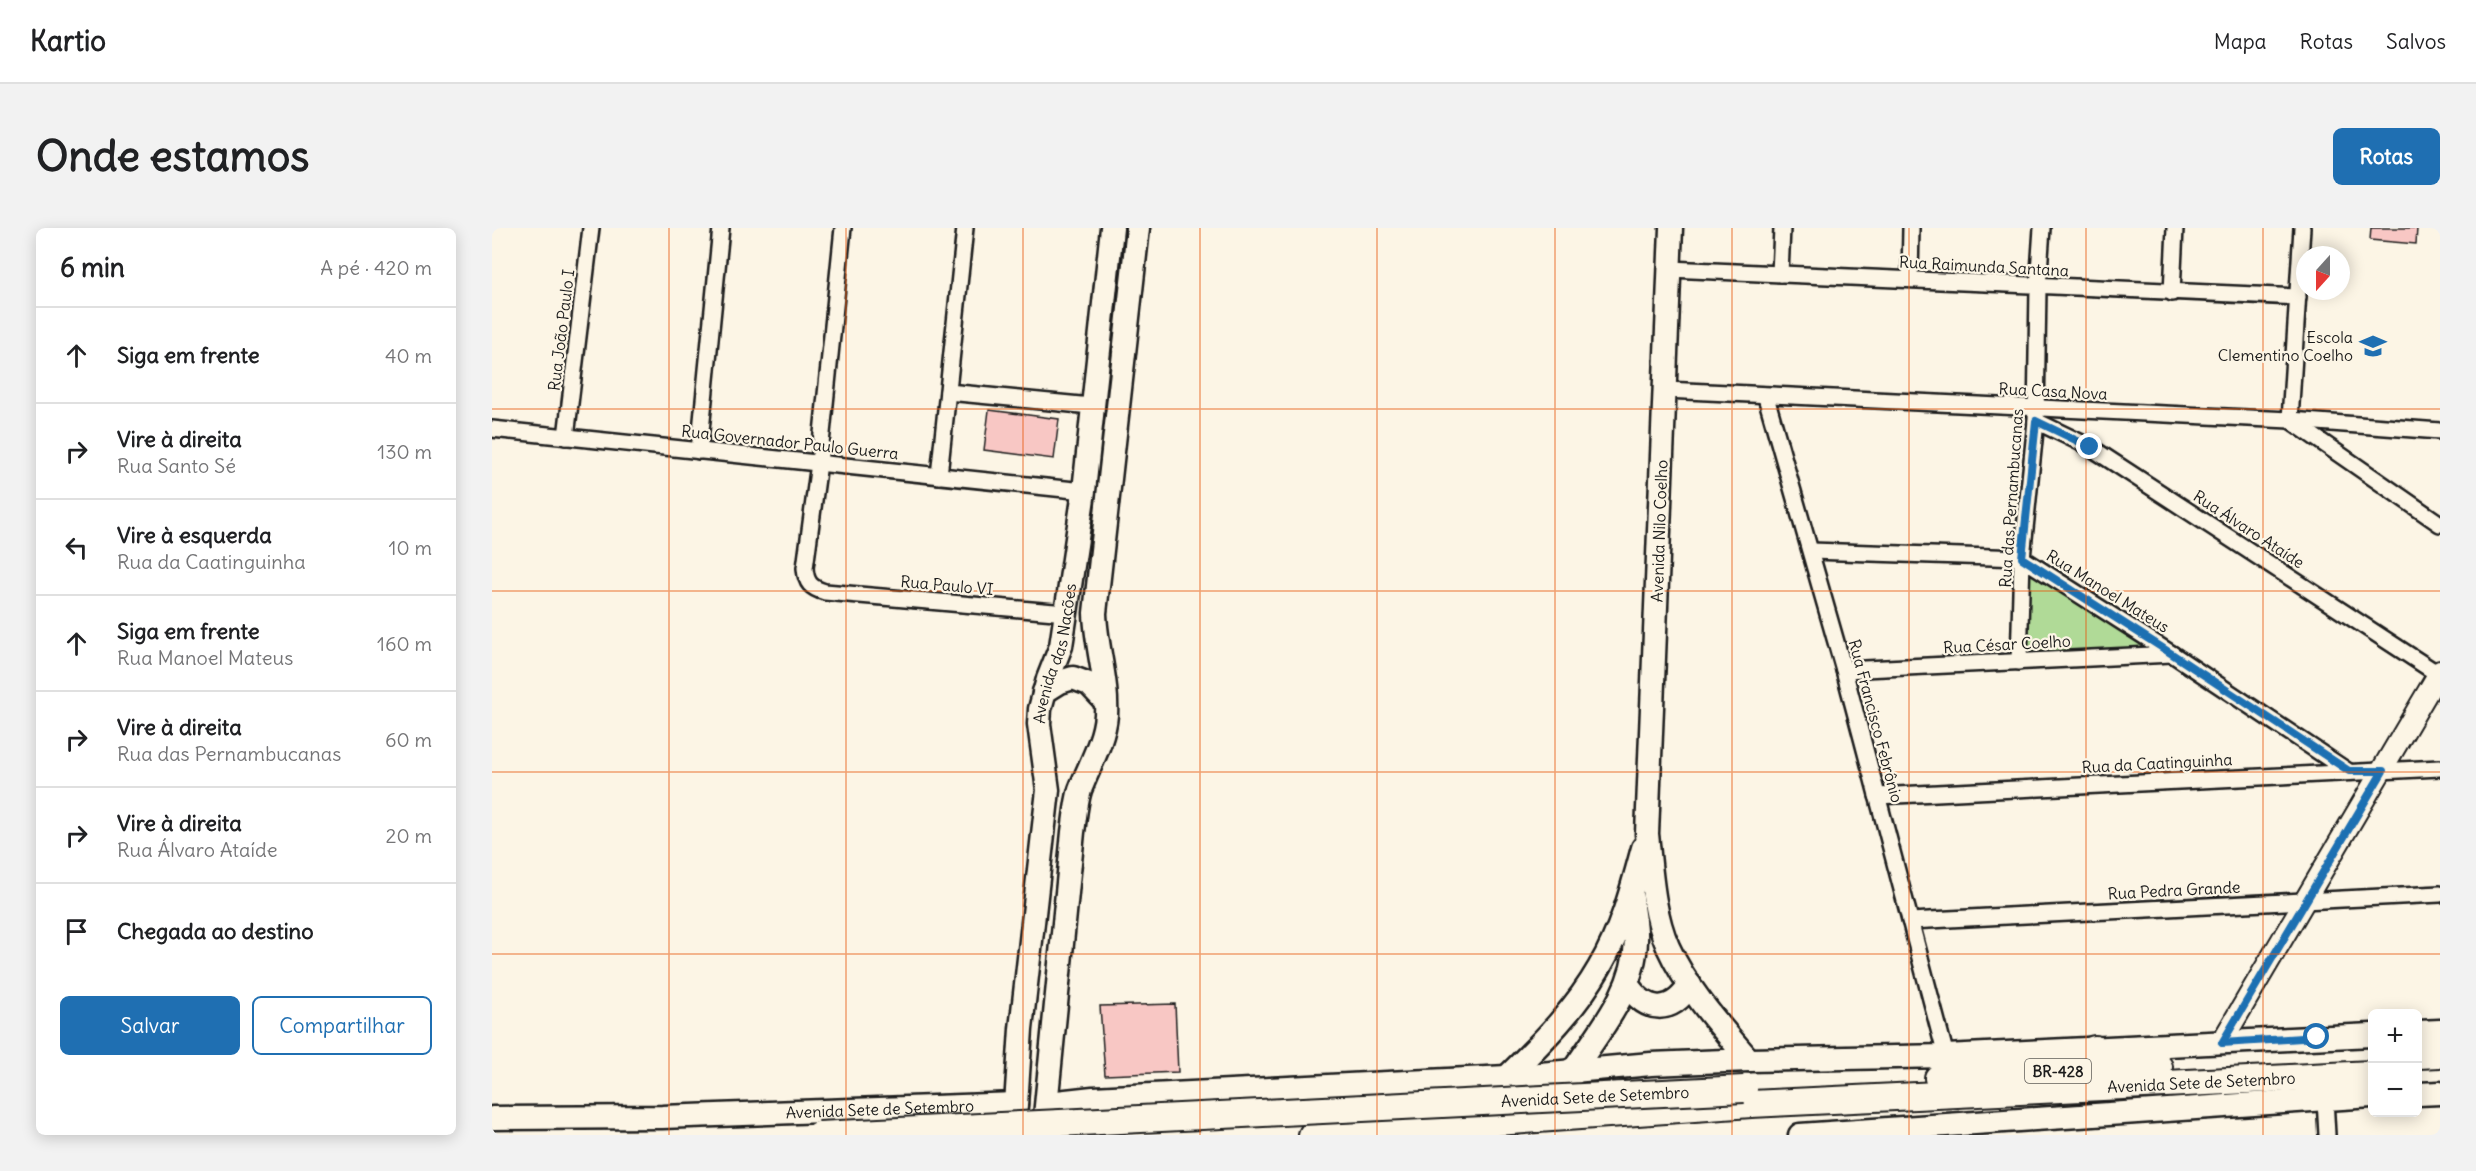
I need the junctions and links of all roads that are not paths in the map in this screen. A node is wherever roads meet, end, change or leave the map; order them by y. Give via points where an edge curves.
1 (591, 228) edge
2 (721, 228) edge
3 (843, 228) edge
4 (965, 228) edge
5 (1112, 228) edge
6 (1138, 228) edge
7 (1671, 228) edge
8 (1782, 228) edge
9 (1911, 228) edge
10 (2042, 228) edge
11 (2175, 228) edge
12 (2302, 228) edge
13 (2301, 246) edge
14 (1669, 269) junction
15 (1780, 274) junction
16 (1910, 279) junction
17 (2038, 288) junction
18 (2172, 293) junction
19 (2296, 297) edge
20 (2298, 300) edge
21 (1665, 390) junction
22 (948, 392) junction
23 (1766, 397) junction
24 (1091, 406) junction
25 (2036, 415) junction
26 (2290, 420) junction
27 (492, 429) edge
28 (2440, 431) edge
29 (566, 437) junction
30 (699, 451) junction
31 (819, 463) junction
32 (939, 476) junction
33 (1084, 491) junction
34 (2440, 524) edge
35 (1811, 551) junction
36 (2022, 558) junction
37 (1066, 613) junction
38 (2172, 654) junction
39 (2019, 662) junction
40 (1844, 670) junction
41 (2439, 672) edge
42 (1044, 692) junction
43 (1106, 701) junction
44 (2440, 768) edge
45 (2349, 771) junction
46 (2383, 771) junction
47 (1877, 796) junction
48 (1647, 834) junction
49 (1631, 894) junction
50 (2440, 894) edge
51 (2305, 901) junction
52 (1910, 921) junction
53 (1627, 984) junction
54 (1690, 985) junction
55 (2440, 1031) edge
56 (2422, 1032) edge
57 (2368, 1035) edge
58 (2222, 1043) junction
59 (2095, 1049) junction
60 (2440, 1054) edge
61 (2422, 1055) edge
62 (1946, 1056) junction
63 (2368, 1057) edge
64 (1749, 1060) junction
65 (1051, 1071) junction
66 (1573, 1071) junction
67 (2440, 1071) edge
68 (2422, 1072) edge
69 (2028, 1073) junction
70 (2368, 1074) edge
71 (1507, 1077) junction
72 (2440, 1093) edge
73 (2422, 1094) edge
74 (2368, 1096) edge
75 (1748, 1097) junction
76 (1093, 1098) junction
77 (1550, 1099) junction
78 (2325, 1099) junction
79 (1048, 1103) junction
80 (1016, 1104) junction
81 (492, 1119) edge
82 (819, 1135) edge
83 (1014, 1135) edge
84 (1041, 1135) edge
85 (1312, 1135) edge
86 (1800, 1135) edge
87 (2327, 1135) edge

1 - 29 street, Rua João Paulo I
2 - 30 street
3 - 31 street
4 - 22 street
5 - 24 main road, Avenida das Nações
6 - 43 main road, Avenida das Nações via 1095,613 1095,639
7 - 14 main road, Avenida Nilo Coelho
8 - 15 street
9 - 16 street
10 - 17 street, Rua das Pernambucanas
11 - 18 street
12 - 13 street
14 - 15 street, Rua Raimunda Santana
14 - 21 main road, Avenida Nilo Coelho
15 - 16 street, Rua Raimunda Santana
16 - 17 street, Rua Raimunda Santana
17 - 18 street, Rua Raimunda Santana
17 - 25 street, Rua das Pernambucanas
18 - 19 street, Rua Raimunda Santana
20 - 26 street
21 - 23 street, Rua Casa Nova
21 - 48 main road, Avenida Nilo Coelho
22 - 24 street
22 - 32 street
23 - 25 street, Rua Casa Nova
23 - 35 street, Rua Francisco Febrônio
24 - 33 main road, Avenida das Nações
25 - 26 street, Rua Casa Nova
25 - 36 street, Rua das Pernambucanas
25 - 41 street, Rua Álvaro Ataíde
26 - 28 street, Rua Casa Nova
26 - 34 street
27 - 29 street, Rua Governador Paulo Guerra
29 - 30 street, Rua Governador Paulo Guerra
30 - 31 street, Rua Governador Paulo Guerra
31 - 32 street, Rua Governador Paulo Guerra
31 - 37 street, Rua Paulo VI via 805,568 810,586 825,592
32 - 33 street, Rua Governador Paulo Guerra
33 - 37 main road, Avenida das Nações
35 - 36 street, Rua Manoel Mateus
35 - 40 street, Rua Francisco Febrônio
36 - 38 street, Rua Manoel Mateus
36 - 39 street, Rua das Pernambucanas
37 - 42 main road, Avenida das Nações via 1060,646
38 - 39 street, Rua César Coelho
38 - 45 street, Rua Manoel Mateus
39 - 40 street, Rua César Coelho
40 - 47 street, Rua Francisco Febrônio
41 - 46 street
42 - 43 main road via 1073,678 1089,684
42 - 80 main road, Avenida das Nações via 1039,724 1048,790
43 - 65 main road, Avenida das Nações via 1102,736 1079,793 1073,831
44 - 46 street, Rua da Caatinguinha
45 - 46 street, Rua da Caatinguinha
45 - 47 street, Rua da Caatinguinha
46 - 51 street
47 - 52 street, Rua Francisco Febrônio
48 - 49 main road
48 - 54 main road via 1659,921 1668,947
49 - 53 main road via 1636,937 1632,975
49 - 71 main road via 1599,969 1551,1033
50 - 51 street, Rua Pedra Grande
51 - 52 street, Rua Pedra Grande
51 - 58 street
52 - 62 street, Rua Francisco Febrônio
53 - 54 main road via 1642,1003 1660,1007 1676,1003
53 - 66 main road via 1617,1006
54 - 64 main road
55 - 56 main road
57 - 58 main road, Avenida Sete de Setembro
58 - 59 main road, Avenida Sete de Setembro
59 - 62 main road, Avenida Sete de Setembro
59 - 69 highway
60 - 61 highway
62 - 64 main road, Avenida Sete de Setembro
63 - 69 highway, Avenida Sete de Setembro / BR-428
64 - 66 main road, Avenida Sete de Setembro
65 - 76 main road via 1059,1083
65 - 79 main road, Avenida das Nações
66 - 71 main road, Avenida Sete de Setembro
66 - 77 highway
67 - 68 highway
69 - 75 highway, Avenida Sete de Setembro / BR-428
70 - 75 highway, Avenida Sete de Setembro / BR-428
71 - 76 main road, Avenida Sete de Setembro
72 - 73 main road
74 - 78 main road, Avenida Sete de Setembro
75 - 77 highway, Avenida Sete de Setembro / BR-428, bridge
75 - 85 highway, Avenida Sete de Setembro / BR-428
76 - 79 main road, Avenida Sete de Setembro
77 - 82 highway, Avenida Sete de Setembro / BR-428, bridge
78 - 86 main road, Avenida Sete de Setembro
78 - 87 street
79 - 84 main road, Avenida das Nações
80 - 81 main road, Avenida Sete de Setembro
80 - 83 main road, Avenida das Nações

